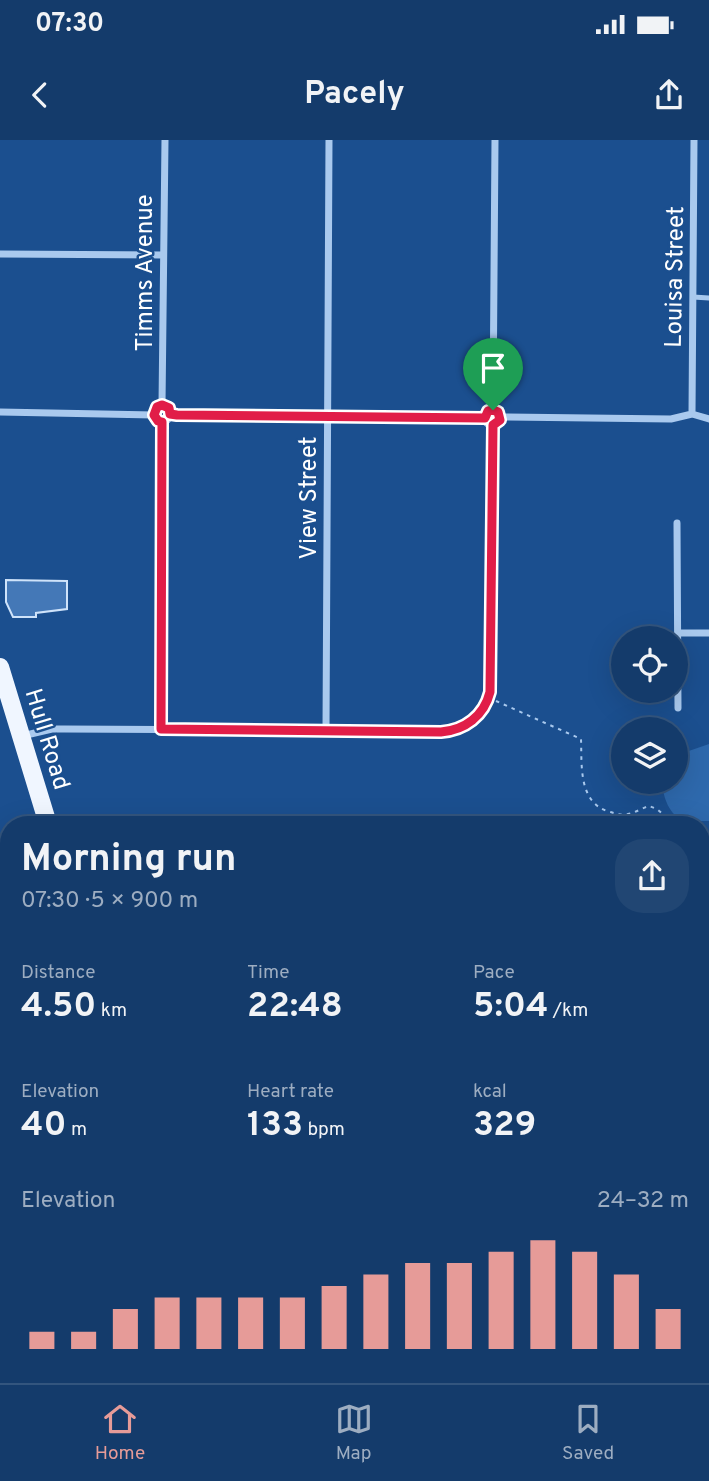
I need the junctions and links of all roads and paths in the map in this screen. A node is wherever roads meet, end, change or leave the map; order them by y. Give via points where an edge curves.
1 (165, 140) edge
2 (329, 140) edge
3 (495, 140) edge
4 (695, 140) edge
5 (0, 254) edge
6 (163, 255) junction
7 (693, 297) junction
8 (709, 298) edge
9 (162, 405) junction
10 (493, 410) junction
11 (0, 412) edge
12 (170, 414) junction
13 (692, 414) junction
14 (154, 415) junction
15 (327, 417) junction
16 (500, 417) junction
17 (485, 418) junction
18 (709, 419) edge
19 (162, 422) junction
20 (493, 425) junction
21 (677, 523) dead end
22 (678, 626) edge
23 (688, 633) edge
24 (709, 633) edge
25 (0, 667) edge
26 (488, 698) junction
27 (678, 703) edge
28 (678, 708) dead end
29 (161, 729) junction
30 (326, 731) junction
31 (21, 737) junction
32 (46, 816) edge
33 (665, 816) edge

1 - 6 street, Timms Avenue
2 - 15 street, View Street
3 - 10 street
4 - 7 street, Louisa Street
5 - 6 street
6 - 9 street, Timms Avenue
7 - 8 lane
7 - 13 street, Louisa Street
9 - 12 street
9 - 14 street
10 - 16 street
10 - 17 street
11 - 14 street
12 - 15 street
12 - 19 street
13 - 16 street via 671,419
13 - 18 street
14 - 19 street
15 - 17 street
15 - 30 street, View Street
16 - 20 street
17 - 20 street
19 - 29 street
20 - 26 street
21 - 22 street
23 - 24 street
25 - 31 main road, Hull Road
26 - 30 street via 476,718 458,729
26 - 33 path via 581,739 582,776 598,808 628,814 649,806
27 - 28 street
29 - 30 street
29 - 31 street via 52,729
31 - 32 main road, Hull Road

